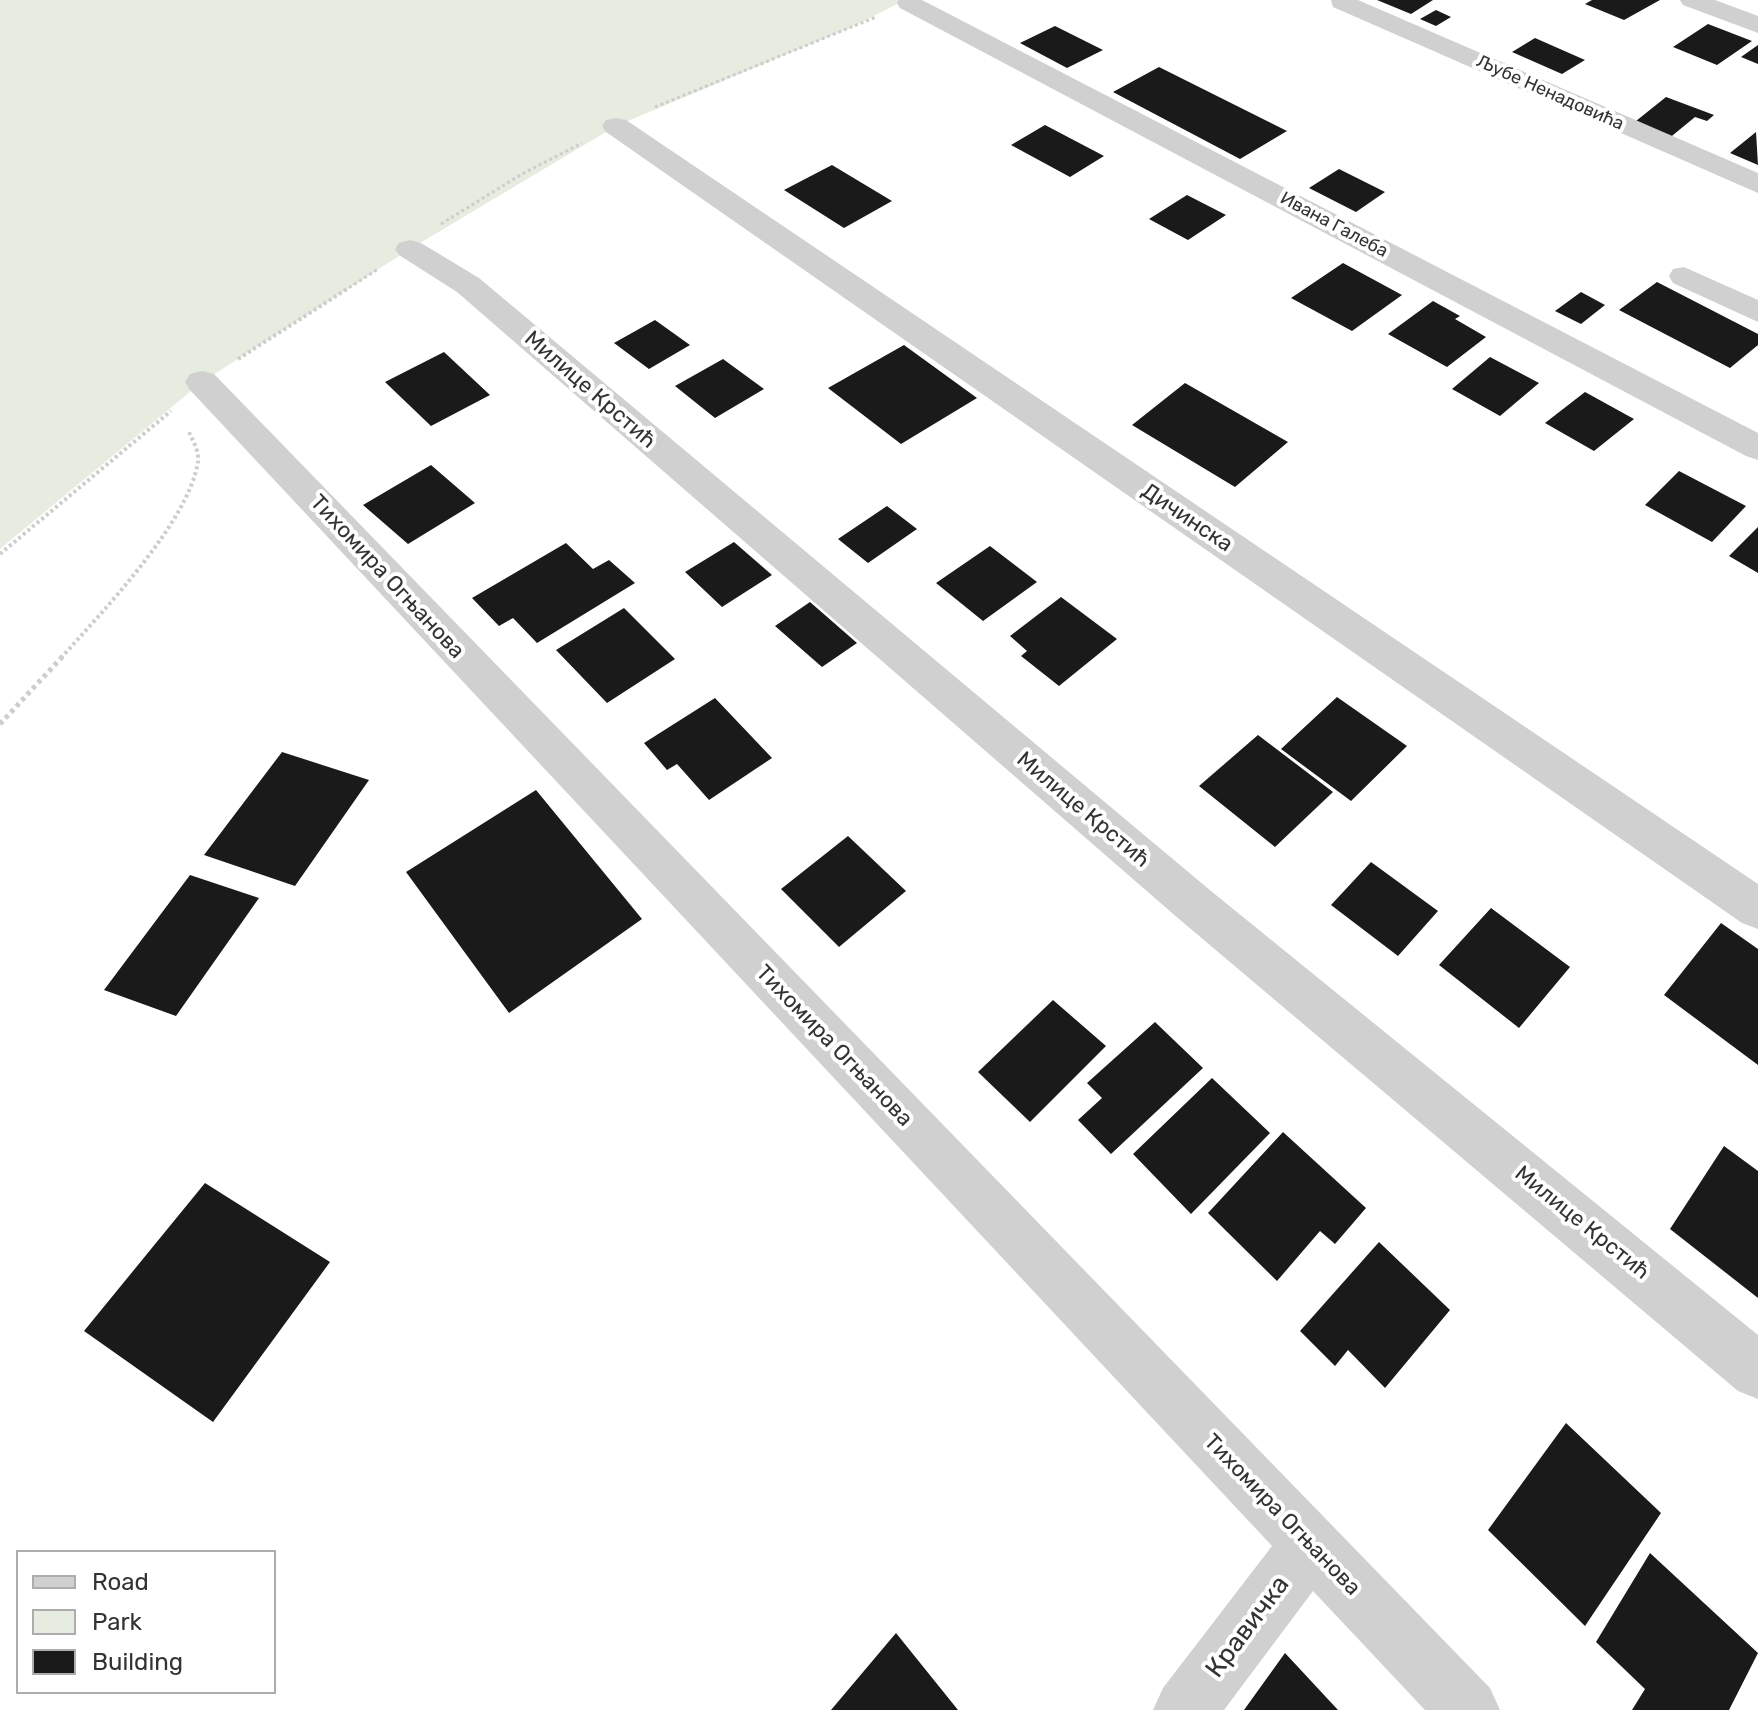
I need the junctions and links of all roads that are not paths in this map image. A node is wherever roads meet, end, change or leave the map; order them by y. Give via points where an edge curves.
1 (1692, 0) edge
2 (1342, 2) edge
3 (909, 3) dead end
4 (1758, 25) edge
5 (616, 126) dead end
6 (1758, 184) edge
7 (410, 249) dead end
8 (1684, 276) dead end
9 (1758, 312) edge
10 (202, 382) dead end
11 (1758, 448) edge
12 (1758, 909) edge
13 (1758, 1371) edge
14 (1310, 1545) junction
15 (1185, 1710) edge
16 (1468, 1710) edge

1 - 4 street
2 - 6 street, Љубе Ненадовића
3 - 11 street, Ивана Галеба
5 - 12 street, Дичинска
7 - 13 street, Милице Крстић via 468,285 1195,905
8 - 9 street
10 - 14 street, Тихомира Огњанова
14 - 15 street, Кравичка
14 - 16 street, Тихомира Огњанова

